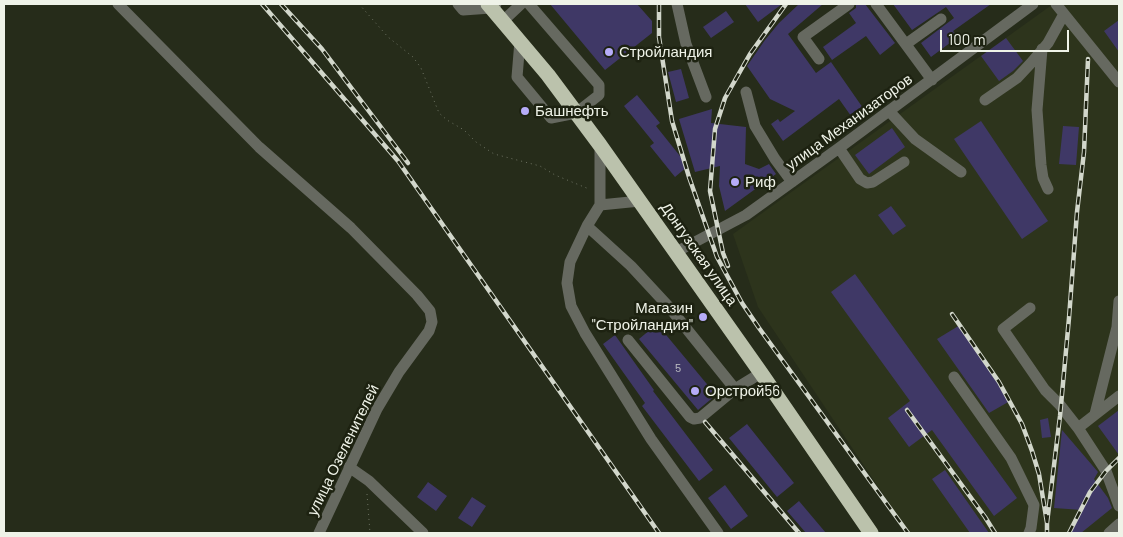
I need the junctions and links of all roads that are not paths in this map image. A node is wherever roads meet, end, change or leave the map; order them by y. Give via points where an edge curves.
1 (118, 4) edge
2 (458, 4) edge
3 (521, 4) edge
4 (529, 4) edge
5 (677, 4) edge
6 (849, 4) edge
7 (876, 4) edge
8 (1056, 4) edge
9 (491, 5) edge
10 (1028, 5) edge
11 (1064, 14) junction
12 (941, 19) dead end
13 (503, 21) junction
14 (520, 41) junction
15 (906, 44) junction
16 (1042, 50) junction
17 (819, 59) dead end
18 (932, 80) junction
19 (1119, 82) edge
20 (746, 92) dead end
21 (706, 97) dead end
22 (985, 100) dead end
23 (889, 111) junction
24 (576, 113) junction
25 (600, 145) junction
26 (839, 148) junction
27 (904, 162) dead end
28 (961, 172) dead end
29 (792, 182) junction
30 (1048, 189) dead end
31 (640, 201) junction
32 (600, 205) junction
33 (587, 226) junction
34 (676, 252) junction
35 (1119, 301) edge
36 (1030, 308) dead end
37 (1118, 326) edge
38 (628, 340) dead end
39 (761, 373) junction
40 (954, 378) dead end
41 (735, 389) junction
42 (1119, 396) edge
43 (1095, 414) junction
44 (1078, 428) junction
45 (349, 467) junction
46 (1119, 506) edge
47 (1119, 524) edge
48 (868, 529) edge
49 (418, 531) edge
50 (319, 533) edge
51 (718, 533) edge
52 (1029, 533) edge
53 (1109, 533) edge

1 - 45 street, улица Озеленителей via 259,147 351,228 430,311 432,322 429,331 377,409
2 - 9 street via 463,10
3 - 13 street
4 - 24 street via 599,85 599,95
5 - 21 street via 686,44
6 - 17 street via 803,37
7 - 15 street
8 - 11 street
9 - 13 highway, Донгузская улица
10 - 18 street, улица Механизаторов
11 - 16 street
11 - 19 street
12 - 15 street
13 - 14 highway, Донгузская улица
14 - 24 highway, Донгузская улица
14 - 24 street via 517,77 551,118
15 - 18 street
16 - 22 street via 1016,78
16 - 30 street via 1037,110 1041,165
18 - 23 street, улица Механизаторов
20 - 29 street via 755,126
23 - 26 street, улица Механизаторов
23 - 28 street via 915,139
24 - 25 highway, Донгузская улица
25 - 31 highway, Донгузская улица
25 - 32 street
26 - 27 street via 860,179 867,183
26 - 29 street, улица Механизаторов
29 - 34 street, улица Механизаторов via 746,215
31 - 32 street
31 - 34 highway, Донгузская улица
32 - 33 street
33 - 41 street via 631,266
33 - 51 street via 570,262 567,283 571,306 638,419
34 - 39 highway, Донгузская улица
35 - 37 street
36 - 44 street via 1003,329 1045,390
37 - 43 street
38 - 41 street via 694,419 700,418
39 - 41 street
39 - 48 highway, Донгузская улица
40 - 52 street via 1011,458 1034,505
42 - 43 street
43 - 44 street
44 - 46 street via 1106,471
45 - 49 street via 369,481
45 - 50 street, улица Озеленителей
47 - 53 street

